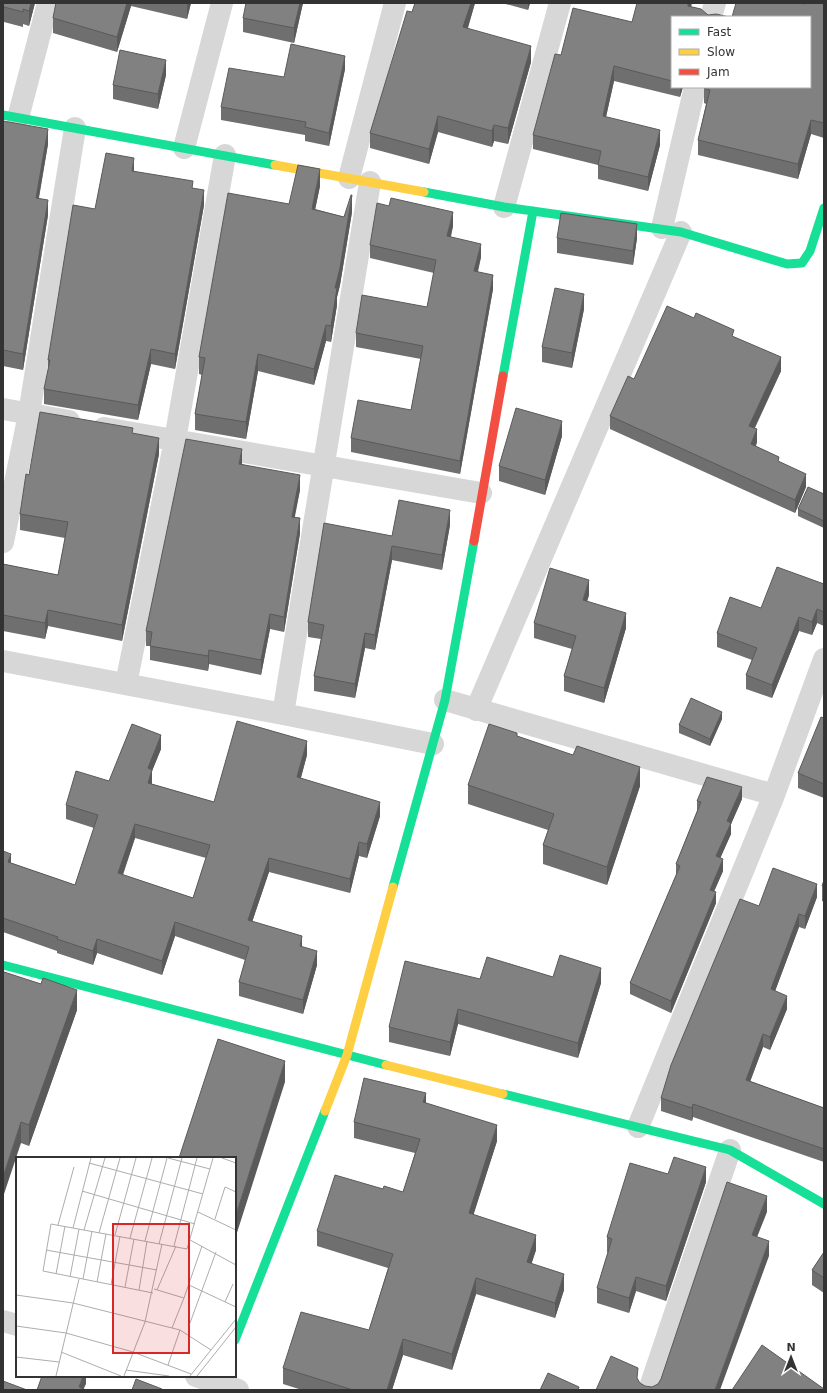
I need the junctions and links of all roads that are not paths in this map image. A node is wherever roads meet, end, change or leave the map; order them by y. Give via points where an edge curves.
1 (48, 3) edge
2 (222, 3) edge
3 (396, 3) edge
4 (560, 3) edge
5 (715, 3) edge
6 (711, 16) edge
7 (695, 88) edge
8 (10, 117) edge
9 (75, 128) junction
10 (184, 148) junction
11 (226, 156) junction
12 (349, 178) junction
13 (370, 182) junction
14 (504, 207) junction
15 (824, 208) edge
16 (533, 211) junction
17 (672, 230) junction
18 (3, 409) edge
19 (29, 414) junction
20 (176, 440) junction
21 (325, 466) junction
22 (481, 493) junction
23 (3, 542) edge
24 (3, 661) edge
25 (824, 661) edge
26 (126, 684) junction
27 (445, 700) junction
28 (476, 710) junction
29 (283, 714) junction
30 (433, 744) junction
31 (774, 795) junction
32 (3, 965) edge
33 (348, 1055) junction
34 (638, 1127) junction
35 (730, 1150) junction
36 (824, 1204) edge
37 (3, 1321) edge
38 (16, 1325) edge
39 (236, 1337) edge
40 (199, 1377) edge
41 (223, 1385) edge
42 (649, 1390) edge

1 - 8 street
2 - 10 street
3 - 12 street
4 - 14 street
5 - 6 street
7 - 17 street
8 - 9 street
9 - 10 street
9 - 19 street
10 - 11 street
11 - 12 street
11 - 20 street
12 - 13 street
13 - 14 street
13 - 21 street
14 - 16 street
15 - 17 street via 810,251 802,263 786,264
16 - 17 street
16 - 22 street
17 - 28 street
18 - 19 street
19 - 20 street
19 - 23 street
20 - 21 street
20 - 26 street
21 - 22 street
21 - 29 street
22 - 27 street
24 - 26 street
25 - 31 street
26 - 29 street
27 - 28 street
27 - 30 street
28 - 31 street
29 - 30 street
30 - 33 street
31 - 34 street
32 - 33 street
33 - 34 street
33 - 39 street
34 - 35 street
35 - 36 street
35 - 42 street
37 - 38 street
40 - 41 street

